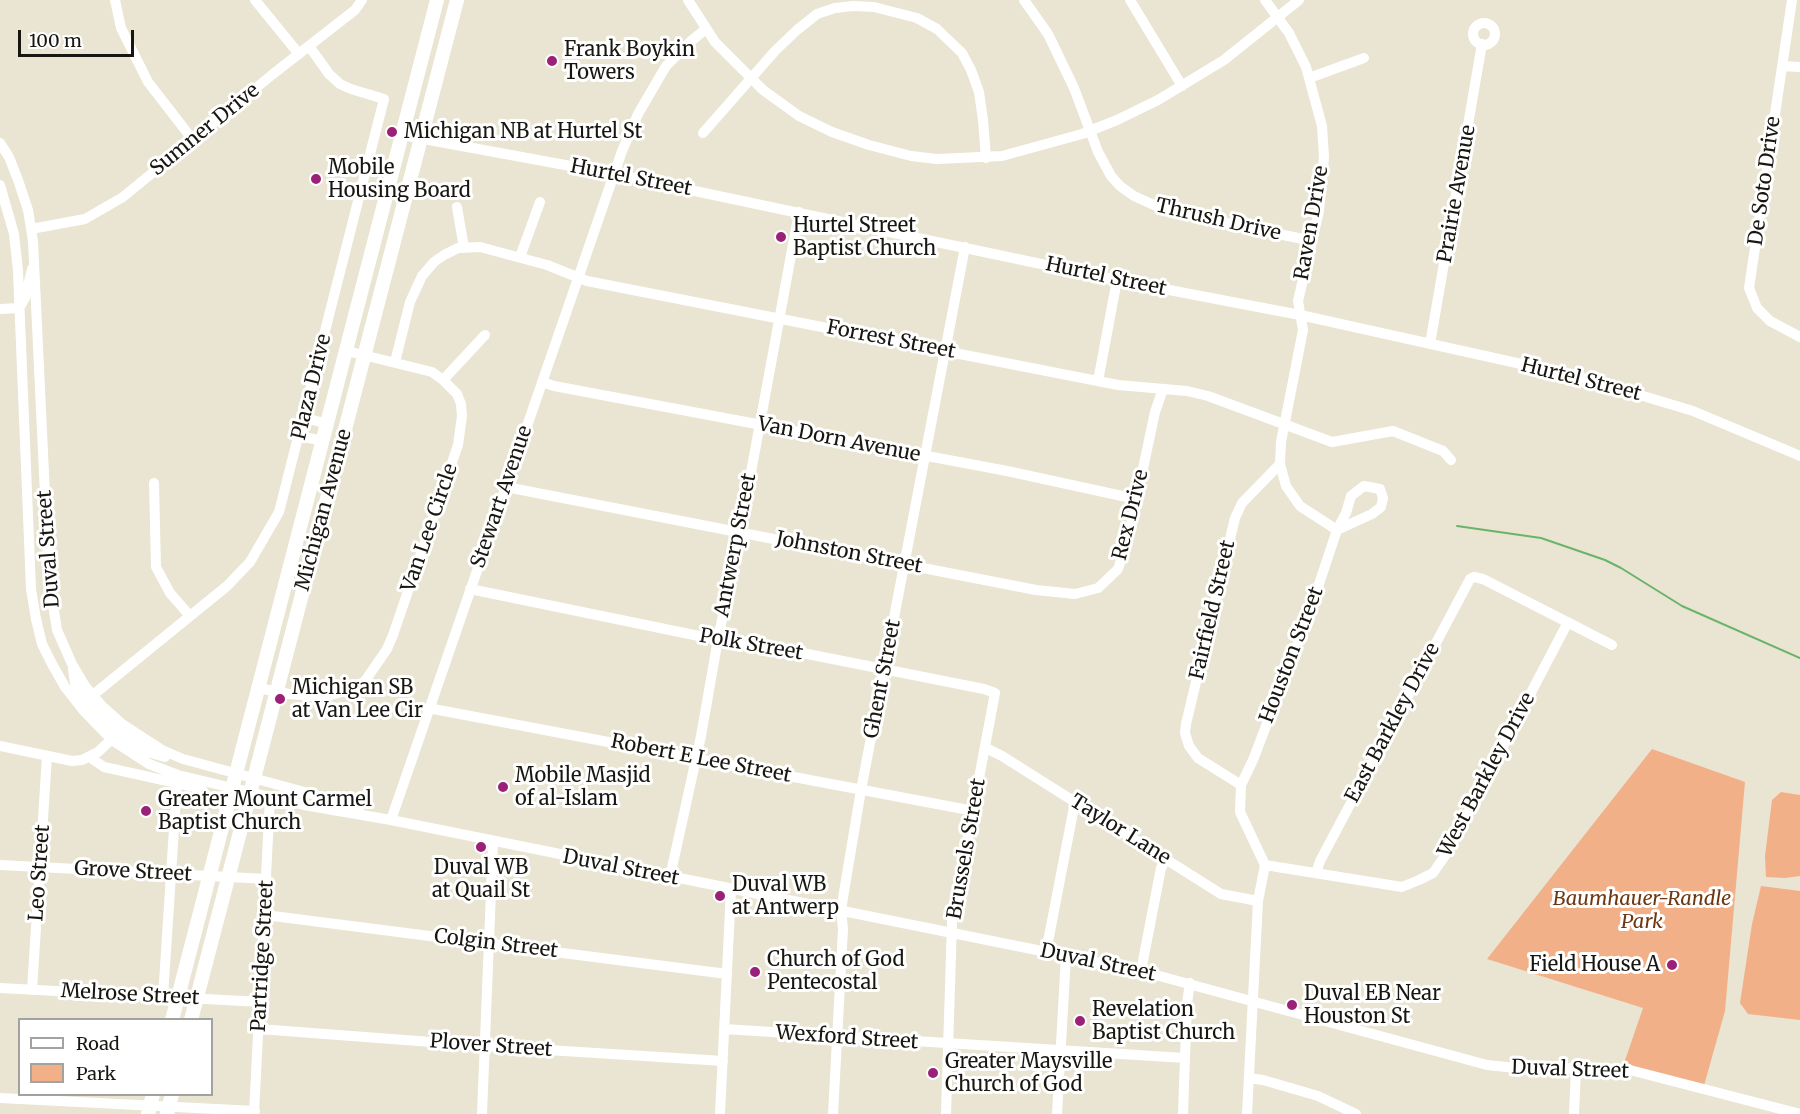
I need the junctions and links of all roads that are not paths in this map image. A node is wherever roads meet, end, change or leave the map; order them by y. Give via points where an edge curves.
1 (115, 0) edge
2 (255, 0) edge
3 (362, 0) edge
4 (437, 0) edge
5 (457, 0) edge
6 (688, 0) edge
7 (1024, 0) edge
8 (1130, 0) edge
9 (1265, 0) edge
10 (1299, 0) edge
11 (1792, 0) edge
12 (1278, 18) junction
13 (706, 29) junction
14 (1482, 44) dead end
15 (309, 46) junction
16 (299, 54) junction
17 (1364, 58) dead end
18 (1782, 66) junction
19 (1800, 67) edge
20 (751, 78) junction
21 (1310, 78) junction
22 (1182, 86) junction
23 (1090, 131) junction
24 (703, 133) dead end
25 (402, 135) junction
26 (420, 139) junction
27 (194, 140) junction
28 (0, 143) edge
29 (986, 158) junction
30 (614, 174) junction
31 (0, 185) edge
32 (362, 190) junction
33 (387, 196) junction
34 (540, 202) dead end
35 (457, 207) dead end
36 (799, 212) junction
37 (31, 229) junction
38 (1312, 241) junction
39 (965, 247) junction
40 (464, 248) junction
41 (520, 257) junction
42 (34, 260) junction
43 (578, 278) junction
44 (1117, 280) junction
45 (19, 308) junction
46 (0, 309) edge
47 (1300, 315) junction
48 (779, 318) junction
49 (485, 335) dead end
50 (1800, 337) edge
51 (1430, 344) junction
52 (347, 351) junction
53 (945, 351) junction
54 (365, 355) junction
55 (394, 362) junction
56 (443, 380) junction
57 (1098, 381) junction
58 (542, 382) junction
59 (1163, 389) junction
60 (305, 418) junction
61 (328, 424) junction
62 (759, 425) junction
63 (1284, 425) junction
64 (300, 436) junction
65 (323, 441) junction
66 (1799, 453) edge
67 (925, 456) junction
68 (1451, 460) dead end
69 (1280, 464) junction
70 (154, 483) dead end
71 (506, 487) junction
72 (1136, 499) junction
73 (1337, 530) junction
74 (740, 532) junction
75 (905, 564) junction
76 (980, 579) joint
77 (470, 589) junction
78 (190, 616) junction
79 (1568, 622) junction
80 (718, 639) junction
81 (1612, 645) dead end
82 (72, 664) junction
83 (884, 670) junction
84 (258, 688) junction
85 (276, 691) junction
86 (995, 694) joint
87 (93, 695) junction
88 (428, 708) junction
89 (115, 736) junction
90 (0, 746) edge
91 (986, 748) junction
92 (47, 756) junction
93 (91, 758) junction
94 (183, 759) junction
95 (696, 759) junction
96 (236, 773) junction
97 (254, 778) junction
98 (204, 782) junction
99 (177, 783) junction
100 (1240, 785) junction
101 (232, 788) junction
102 (861, 790) junction
103 (250, 792) junction
104 (270, 797) junction
105 (1075, 802) junction
106 (974, 811) junction
107 (390, 820) junction
108 (493, 842) junction
109 (1166, 859) junction
110 (0, 865) edge
111 (1265, 865) junction
112 (40, 867) junction
113 (1316, 873) junction
114 (171, 874) junction
115 (211, 876) junction
116 (228, 877) junction
117 (670, 877) junction
118 (267, 879) junction
119 (731, 889) junction
120 (1258, 901) junction
121 (841, 910) junction
122 (265, 915) junction
123 (199, 919) junction
124 (216, 925) junction
125 (953, 934) junction
126 (488, 943) junction
127 (1046, 952) junction
128 (1066, 956) junction
129 (1141, 971) junction
130 (727, 974) junction
131 (1190, 983) junction
132 (0, 988) edge
133 (32, 990) junction
134 (163, 997) junction
135 (178, 998) junction
136 (196, 999) junction
137 (1252, 1000) junction
138 (261, 1002) junction
139 (173, 1018) edge
140 (191, 1018) edge
141 (259, 1029) junction
142 (724, 1029) junction
143 (836, 1037) junction
144 (949, 1045) junction
145 (484, 1046) junction
146 (1060, 1051) junction
147 (1185, 1058) junction
148 (723, 1061) junction
149 (1576, 1068) junction
150 (1249, 1078) junction
151 (0, 1098) edge
152 (151, 1105) edge
153 (169, 1105) edge
154 (254, 1112) edge
155 (482, 1114) edge
156 (720, 1114) edge
157 (832, 1114) edge
158 (946, 1114) edge
159 (1058, 1114) edge
160 (1183, 1114) edge
161 (1247, 1114) edge
162 (1356, 1114) edge
163 (1574, 1114) edge
164 (1800, 1114) edge

1 - 27 street via 121,28 148,81
2 - 16 street
3 - 15 street, Sumner Drive
4 - 25 main road, Michigan Avenue
5 - 26 main road, Michigan Avenue
6 - 13 street
7 - 23 street, Thrush Drive via 1048,34
8 - 22 street
9 - 12 street, Raven Drive
10 - 12 street
11 - 18 street, De Soto Drive
12 - 21 street, Raven Drive
12 - 22 street via 1224,60
13 - 20 street
13 - 30 street, Stewart Avenue via 666,66 638,114
14 - 51 street, Prairie Avenue
15 - 16 street, Sumner Drive
15 - 32 street, Plaza Drive via 340,84 384,99
16 - 27 street, Sumner Drive
17 - 21 street
18 - 19 street
18 - 50 street, De Soto Drive via 1749,288 1757,308 1770,321
20 - 24 street
20 - 29 street via 799,116 869,145 937,159
20 - 29 street via 797,30 835,8 874,7 917,18 951,41 971,70 979,92
21 - 38 street, Raven Drive via 1322,126 1324,158
22 - 23 street
23 - 29 street
23 - 38 street, Thrush Drive via 1111,176 1149,204 1185,216
25 - 26 street, Hurtel Street
25 - 33 main road, Michigan Avenue
26 - 30 street, Hurtel Street
26 - 54 main road, Michigan Avenue
27 - 37 street, Sumner Drive via 123,197 86,219
28 - 37 street, Duval Street via 18,180
30 - 36 street, Hurtel Street
30 - 43 street, Stewart Avenue
31 - 45 street, Duval Street via 14,234
32 - 33 street
32 - 60 street, Plaza Drive
33 - 52 main road, Michigan Avenue
34 - 41 street
35 - 40 street
36 - 39 street, Hurtel Street
36 - 48 street, Antwerp Street
37 - 42 street, Duval Street
38 - 47 street, Raven Drive via 1298,301
39 - 44 street, Hurtel Street
39 - 53 street, Ghent Street
40 - 41 street, Forrest Street via 480,247
40 - 55 street via 444,255 422,276 410,302
41 - 43 street, Forrest Street
42 - 45 street
42 - 82 street, Duval Street via 49,579 57,630
43 - 48 street, Forrest Street
43 - 58 street, Stewart Avenue
44 - 47 street, Hurtel Street
44 - 57 street
45 - 46 street
45 - 89 street, Duval Street via 31,589 36,619 42,644 65,687 83,710
47 - 51 street, Hurtel Street
47 - 63 street via 1303,330
48 - 53 street, Forrest Street
48 - 62 street, Antwerp Street
49 - 56 street
51 - 66 street, Hurtel Street via 1603,382 1693,411
52 - 54 street, Van Lee Circle
52 - 61 main road, Michigan Avenue
53 - 57 street, Forrest Street
53 - 67 street, Ghent Street
54 - 55 street, Van Lee Circle
54 - 85 main road, Michigan Avenue
55 - 56 street, Van Lee Circle via 432,372
56 - 85 street, Van Lee Circle via 461,404 458,445 387,650 365,681 346,692 324,697
57 - 59 street, Forrest Street
58 - 62 street, Van Dorn Avenue
58 - 71 street, Stewart Avenue
59 - 63 street, Forrest Street via 1208,396
59 - 72 street, Rex Drive
60 - 61 street
60 - 64 street, Plaza Drive
61 - 65 main road, Michigan Avenue
62 - 67 street, Van Dorn Avenue
62 - 74 street, Antwerp Street
63 - 68 street, Forrest Street via 1332,442 1393,431 1443,451
63 - 69 street
64 - 65 street
64 - 78 street, Plaza Drive via 279,512 261,547 227,586
65 - 84 main road, Michigan Avenue
67 - 72 street, Van Dorn Avenue
67 - 75 street, Ghent Street
69 - 73 street via 1286,486 1300,506
69 - 100 street, Fairfield Street via 1242,502 1235,518 1186,724 1189,746 1198,758
70 - 78 street via 156,567 170,593
71 - 74 street, Johnston Street
71 - 77 street, Stewart Avenue
72 - 76 street, Rex Drive via 1118,568 1098,588 1061,594
73 - 73 street, Houston Street via 1381,507 1380,489 1357,489
73 - 100 street, Houston Street via 1310,611
74 - 75 street, Johnston Street
74 - 80 street, Antwerp Street
75 - 76 street, Johnston Street
75 - 83 street, Ghent Street
77 - 80 street, Polk Street
77 - 88 street, Stewart Avenue
78 - 87 street, Plaza Drive
79 - 81 street
79 - 113 street, West Barkley Drive via 1433,873 1402,887
79 - 113 street, East Barkley Drive via 1483,579 1474,577 1467,583
80 - 83 street, Polk Street
80 - 95 street, Antwerp Street
82 - 87 street, Duval Street
82 - 89 street via 75,684 82,696
83 - 86 street, Polk Street
83 - 102 street, Ghent Street
84 - 85 street, Van Lee Circle
84 - 96 main road, Michigan Avenue
85 - 97 main road, Michigan Avenue
86 - 91 street, Brussels Street
87 - 94 street, Duval Street via 145,741
88 - 95 street, Robert E Lee Street
88 - 107 street, Stewart Avenue
89 - 93 street
89 - 94 street via 147,752
89 - 98 street, Duval Street via 149,764
90 - 92 street
91 - 105 street, Taylor Lane
91 - 106 street, Brussels Street
92 - 93 street via 72,761
92 - 112 street, Leo Street
93 - 99 street via 104,767
94 - 96 street, Duval Street
95 - 102 street, Robert E Lee Street
95 - 117 street, Antwerp Street
96 - 97 street, Duval Street
96 - 101 main road, Michigan Avenue
97 - 103 main road, Michigan Avenue
97 - 107 street, Duval Street
98 - 99 street via 199,788
98 - 101 street, Duval Street
99 - 114 street
100 - 111 street, Houston Street via 1240,812
101 - 103 street, Duval Street
101 - 115 main road, Michigan Avenue
102 - 106 street, Robert E Lee Street
102 - 121 street, Ghent Street
103 - 104 street, Duval Street
103 - 116 main road, Michigan Avenue
104 - 107 street, Duval Street
104 - 118 street, Partridge Street
105 - 109 street, Taylor Lane
105 - 127 street
106 - 125 street, Brussels Street via 952,922
107 - 108 street, Duval Street
108 - 117 street, Duval Street
108 - 126 street
109 - 120 street, Taylor Lane via 1221,894
109 - 129 street
110 - 112 street, Grove Street
111 - 113 street, West Barkley Drive
111 - 120 street
112 - 114 street, Grove Street
112 - 133 street, Leo Street
114 - 115 street, Grove Street
114 - 134 street
115 - 116 street, Grove Street
115 - 123 main road, Michigan Avenue
116 - 118 street, Grove Street
116 - 124 main road, Michigan Avenue
117 - 119 street, Duval Street
118 - 122 street, Partridge Street
119 - 121 street, Duval Street
119 - 130 street
120 - 137 street
121 - 125 street, Duval Street
121 - 143 street, Ghent Street
122 - 126 street, Colgin Street
122 - 138 street, Partridge Street
123 - 124 main road
123 - 135 main road, Michigan Avenue
124 - 136 main road, Michigan Avenue
125 - 127 street, Duval Street
125 - 144 street, Brussels Street
126 - 130 street, Colgin Street
126 - 145 street
127 - 128 street, Duval Street
128 - 129 street, Duval Street
128 - 146 street
129 - 131 street, Duval Street
130 - 142 street
131 - 137 street, Duval Street
131 - 147 street
132 - 133 street, Melrose Street
133 - 134 street, Melrose Street
134 - 135 street, Melrose Street
135 - 136 street, Melrose Street
135 - 139 main road, Michigan Avenue
136 - 138 street, Melrose Street
136 - 140 main road, Michigan Avenue
137 - 149 street, Duval Street via 1487,1065 1526,1070
137 - 150 street
138 - 141 street, Partridge Street
141 - 145 street, Plover Street
141 - 154 street, Partridge Street
142 - 143 street, Wexford Street
142 - 148 street
143 - 144 street, Wexford Street
143 - 157 street, Ghent Street
144 - 146 street, Wexford Street
144 - 158 street, Brussels Street
145 - 148 street, Plover Street
145 - 155 street
146 - 147 street, Wexford Street
146 - 159 street
147 - 160 street
148 - 156 street
149 - 163 street
149 - 164 street, Duval Street via 1626,1069
150 - 161 street
150 - 162 street via 1318,1096
151 - 152 street
152 - 153 street
153 - 154 street

